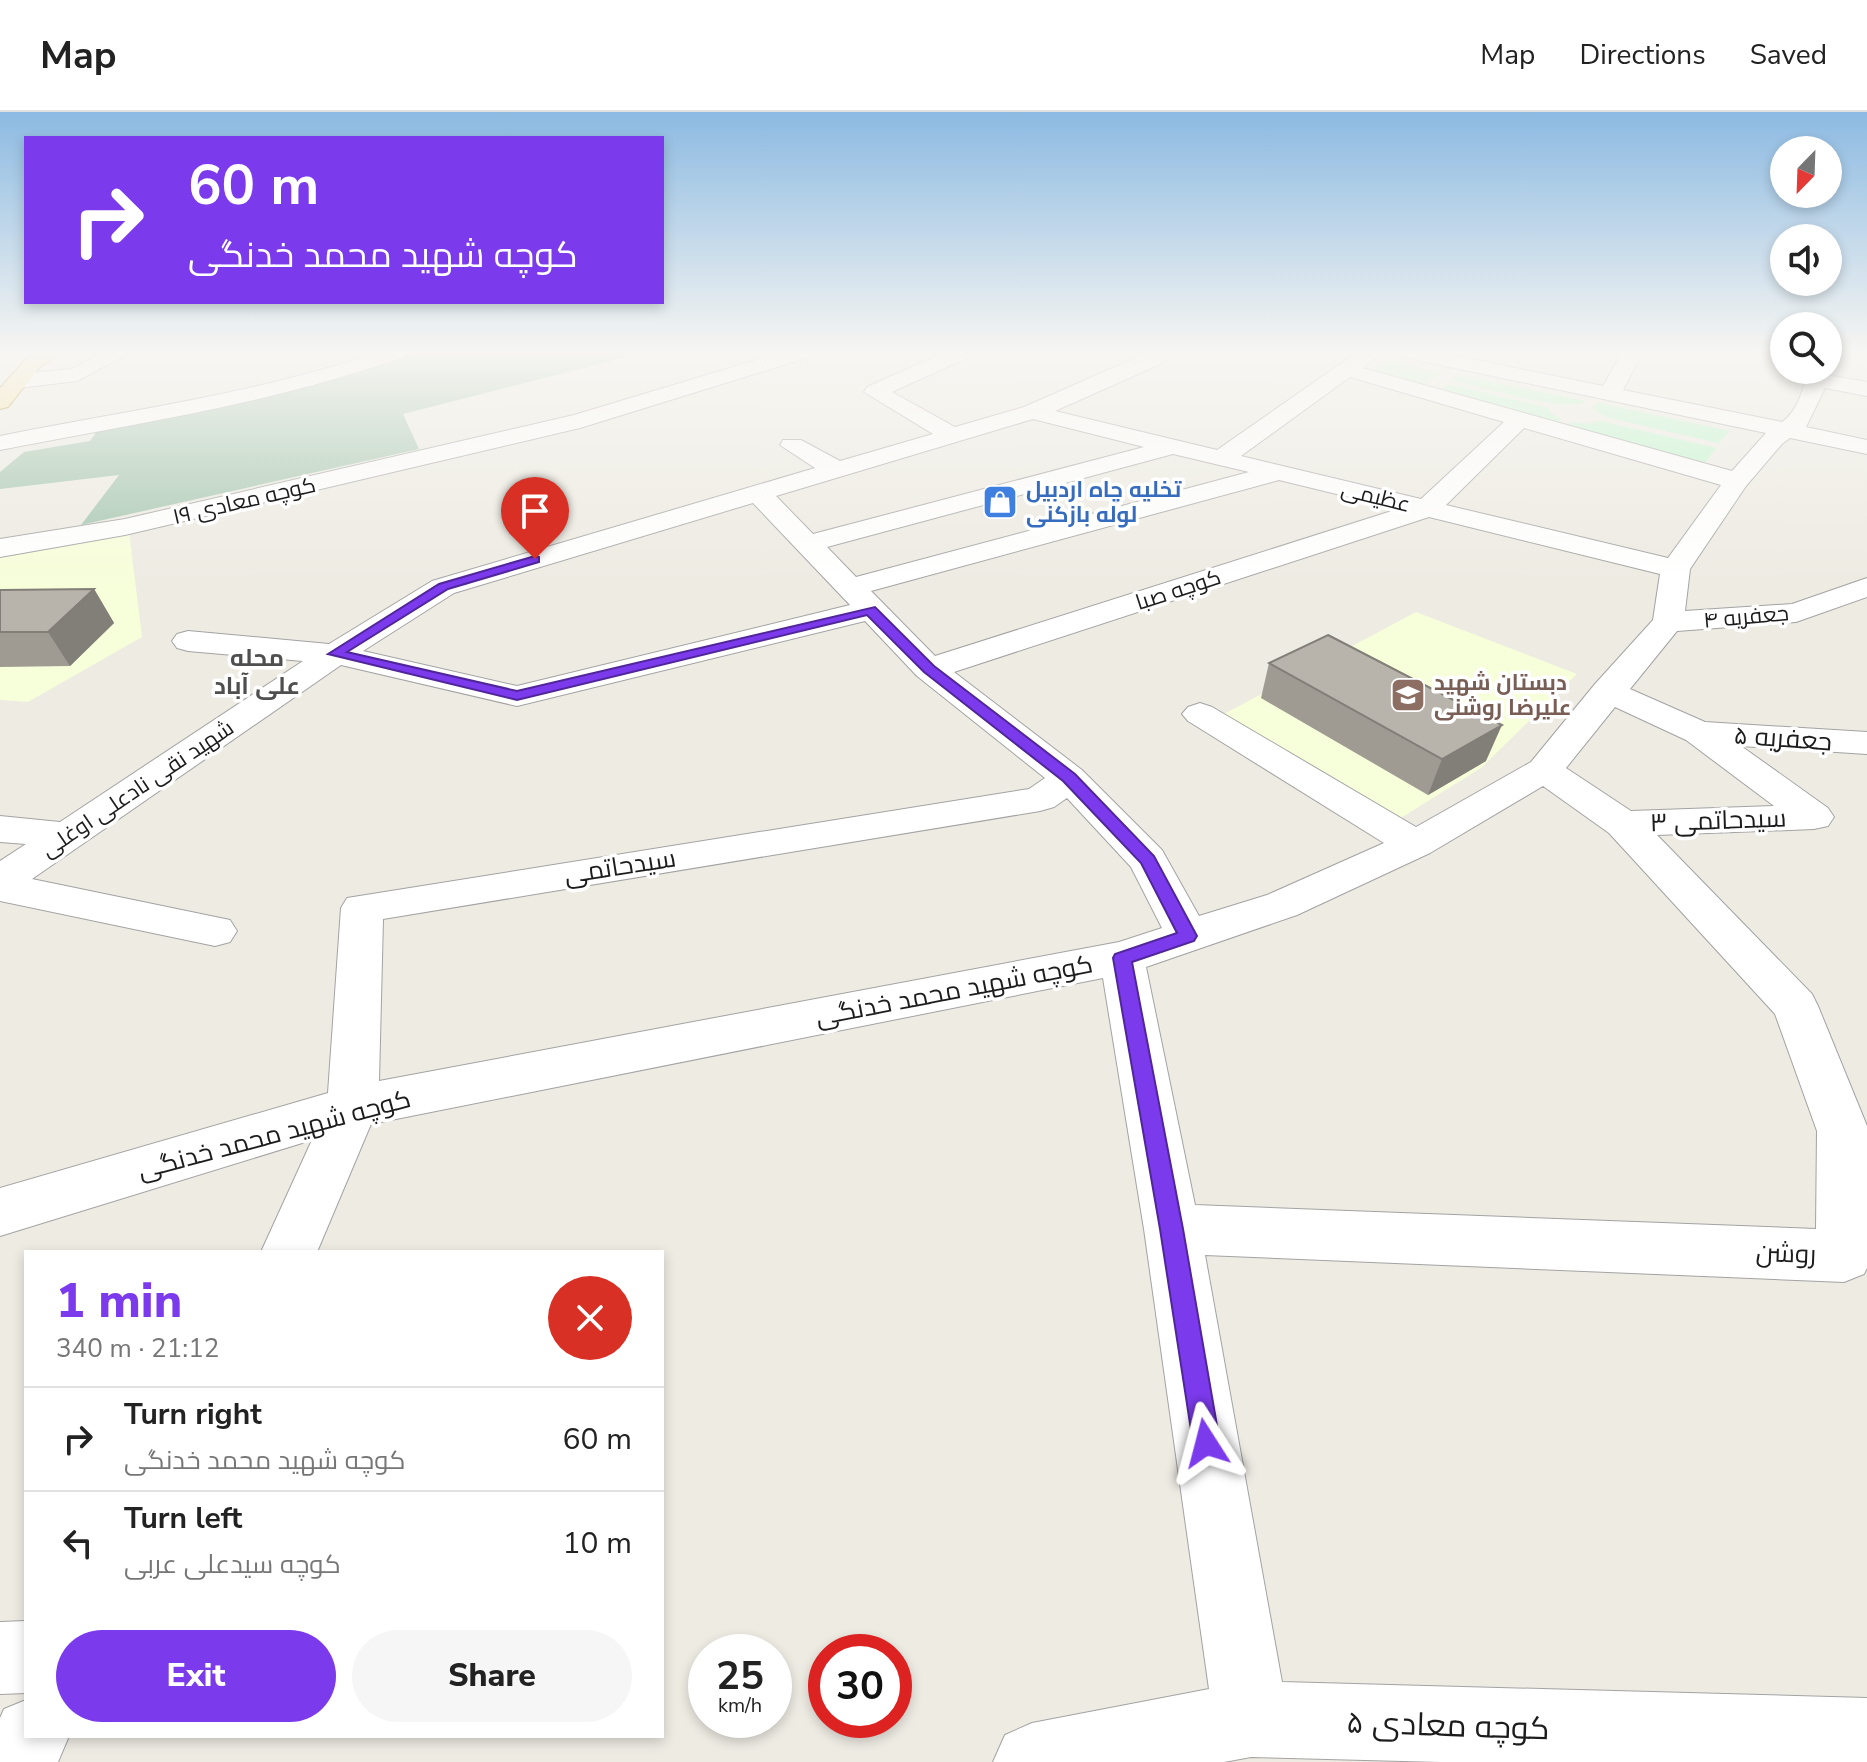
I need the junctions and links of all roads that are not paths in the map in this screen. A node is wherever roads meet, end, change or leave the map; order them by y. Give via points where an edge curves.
1 (84, 428) edge
2 (550, 428) edge
3 (939, 428) edge
4 (976, 428) edge
5 (1096, 428) edge
6 (1265, 428) edge
7 (1511, 428) edge
8 (1552, 428) edge
9 (1789, 428) edge
10 (1799, 428) edge
11 (952, 435) junction
12 (0, 443) edge
13 (792, 445) dead end
14 (1173, 447) junction
15 (1867, 447) edge
16 (1222, 458) junction
17 (835, 469) junction
18 (1278, 472) junction
19 (1737, 481) junction
20 (757, 492) junction
21 (1426, 509) junction
22 (806, 544) junction
23 (0, 548) edge
24 (1675, 569) junction
25 (1867, 587) edge
26 (860, 599) junction
27 (1668, 622) junction
28 (188, 641) dead end
29 (335, 654) junction
30 (929, 669) junction
31 (1607, 691) junction
32 (1200, 714) dead end
33 (1699, 732) junction
34 (1867, 743) edge
35 (1544, 770) junction
36 (1069, 778) junction
37 (1623, 824) junction
38 (0, 829) edge
39 (67, 835) junction
40 (1416, 844) junction
41 (0, 884) edge
42 (215, 931) dead end
43 (1188, 936) junction
44 (1122, 958) junction
45 (353, 1107) junction
46 (0, 1212) edge
47 (1172, 1229) junction
48 (290, 1250) edge
49 (24, 1657) edge
50 (0, 1658) edge
51 (1251, 1719) junction
52 (1867, 1736) edge
53 (30, 1738) edge
54 (19, 1762) edge
55 (1032, 1762) edge

1 - 12 street
2 - 23 street, کوچه معادی ۱۹ via 125,527
3 - 11 street
4 - 11 street, شهید نقی نادعلی اوغلی
5 - 14 street, عظیمی
6 - 16 street
7 - 21 street
8 - 19 street
9 - 19 street
10 - 15 street
11 - 17 street, شهید نقی نادعلی اوغلی
13 - 17 street
14 - 16 street, عظیمی
14 - 22 street
16 - 18 street, عظیمی
17 - 20 street, شهید نقی نادعلی اوغلی
18 - 21 street, عظیمی
18 - 26 street
19 - 24 street
20 - 22 street
20 - 29 street, شهید نقی نادعلی اوغلی via 443,587
21 - 24 street, عظیمی
21 - 30 street, کوچه صبا
22 - 26 street
24 - 27 street
25 - 27 street, جعفریه ۴ via 1796,613
26 - 29 street via 517,696
26 - 30 street
27 - 31 street, کوچه شهید محمد خدنگی
28 - 29 street
29 - 39 street, شهید نقی نادعلی اوغلی
30 - 36 street
31 - 33 street
31 - 35 street, کوچه شهید محمد خدنگی
32 - 40 street
33 - 34 street, جعفریه ۵
33 - 37 street, سیدحاتمی ۳ via 1814,817
35 - 37 street, روشن
35 - 40 street, کوچه شهید محمد خدنگی
36 - 43 street via 1148,860
36 - 45 street, سیدحاتمی via 1040,799 362,908
37 - 47 street, روشن via 1795,1006 1843,1131 1844,1256
38 - 39 street
39 - 41 street, شهید نقی نادعلی اوغلی
40 - 43 street, کوچه شهید محمد خدنگی via 1282,905
41 - 42 street
43 - 44 street, کوچه شهید محمد خدنگی
44 - 45 street, کوچه شهید محمد خدنگی
44 - 47 street
45 - 46 street, کوچه شهید محمد خدنگی
45 - 48 street
47 - 51 street
49 - 50 street
51 - 52 street, کوچه معادی ۵
51 - 55 street, کوچه معادی ۵
53 - 54 street

